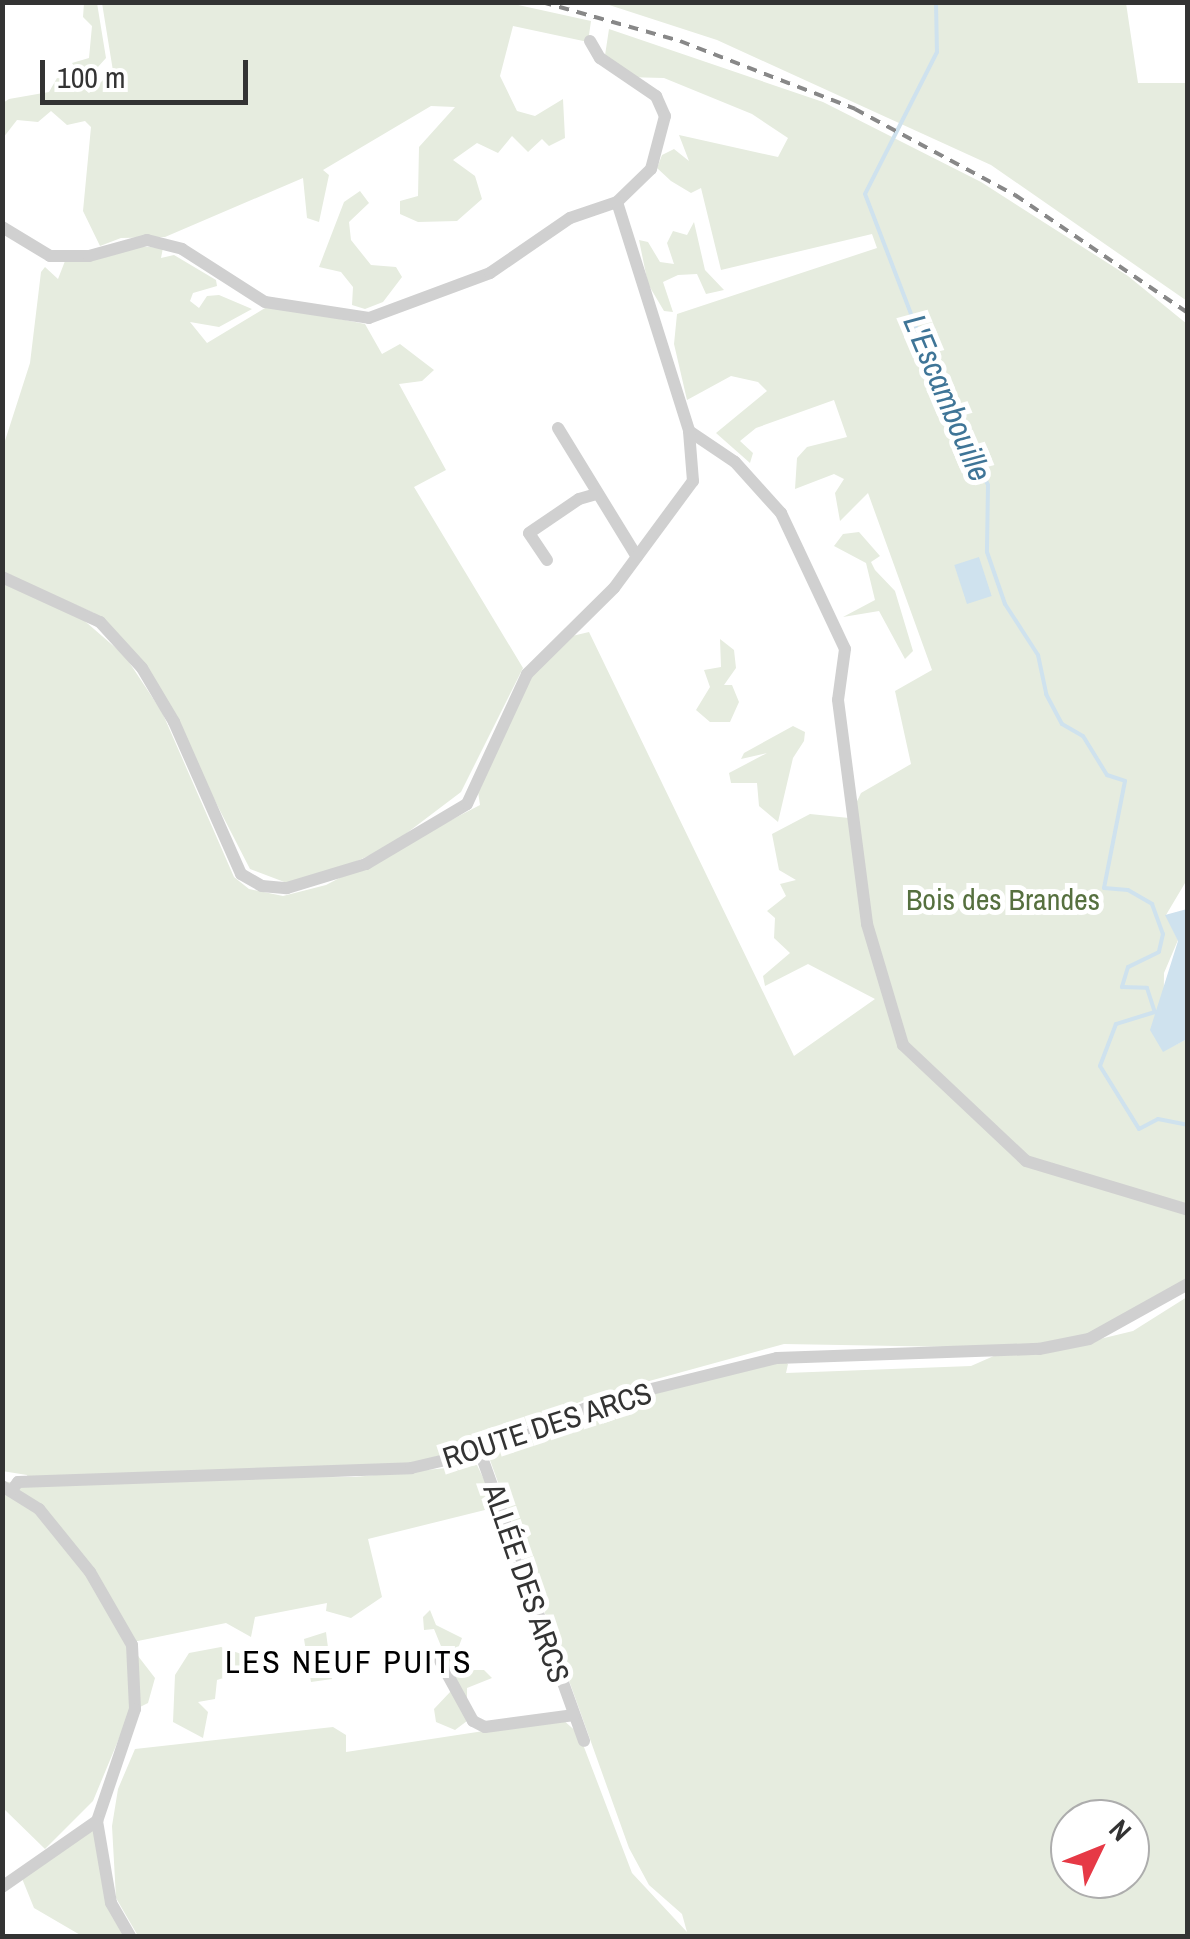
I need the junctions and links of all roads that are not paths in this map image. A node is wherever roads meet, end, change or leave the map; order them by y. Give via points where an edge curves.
1 (590, 41) dead end
2 (618, 202) junction
3 (2, 227) edge
4 (558, 428) dead end
5 (689, 431) junction
6 (598, 494) junction
7 (637, 556) junction
8 (547, 560) dead end
9 (2, 577) edge
10 (1188, 1210) edge
11 (1188, 1284) edge
12 (480, 1452) junction
13 (7, 1488) edge
14 (438, 1658) dead end
15 (574, 1714) junction
16 (584, 1741) dead end
17 (96, 1821) junction
18 (2, 1887) edge
19 (130, 1936) edge

1 - 2 street via 600,58 656,96 665,116 651,170
2 - 3 street via 570,218 490,273 370,318 266,302 182,249 147,240 89,256 50,256
2 - 5 street
4 - 6 street
5 - 7 street via 693,481
5 - 10 street via 734,462 781,513 844,649 838,700 867,924 902,1046 1026,1162
6 - 7 street
6 - 8 street via 579,498 530,532
7 - 9 street via 527,674 467,804 366,864 287,888 262,886 241,874 174,722 142,668 100,622
11 - 12 street, ROUTE DES ARCS via 1088,1338 1039,1349 777,1358 604,1401
12 - 13 street, ROUTE DES ARCS via 344,1474 18,1482
12 - 15 street, ALLÉE DES ARCS
13 - 17 street via 38,1510 90,1572 132,1645 134,1709
14 - 15 street, ALLÉE DES ARCS via 474,1722 485,1727
15 - 16 street, ALLÉE DES ARCS
17 - 18 street
17 - 19 street via 111,1903

